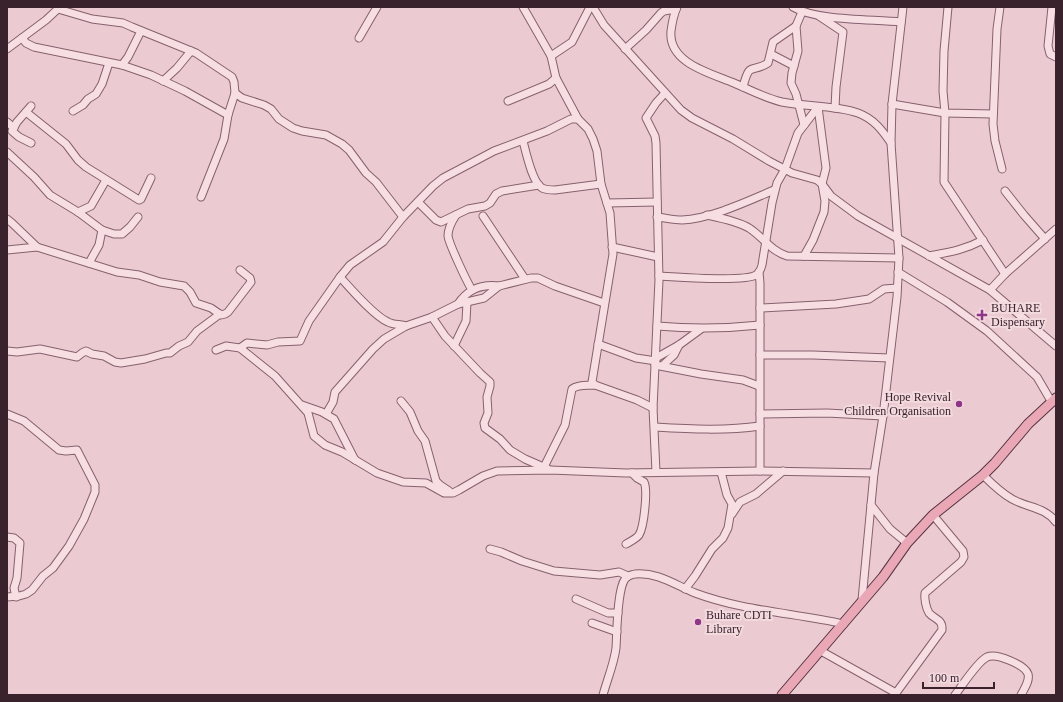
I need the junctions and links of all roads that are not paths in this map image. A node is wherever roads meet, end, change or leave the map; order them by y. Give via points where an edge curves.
1 (377, 7) edge
2 (523, 7) edge
3 (590, 7) edge
4 (593, 7) edge
5 (794, 7) edge
6 (903, 7) edge
7 (948, 7) edge
8 (1000, 7) edge
9 (1052, 7) edge
10 (57, 8) edge
11 (677, 8) edge
12 (802, 12) junction
13 (819, 16) junction
14 (842, 18) junction
15 (901, 22) junction
16 (796, 26) junction
17 (141, 31) junction
18 (843, 32) junction
19 (22, 38) junction
20 (359, 38) dead end
21 (7, 49) edge
22 (625, 49) junction
23 (191, 51) junction
24 (771, 54) junction
25 (552, 56) junction
26 (1056, 57) edge
27 (109, 62) junction
28 (122, 65) junction
29 (794, 66) junction
30 (556, 78) junction
31 (163, 81) junction
32 (743, 87) junction
33 (235, 92) junction
34 (665, 93) junction
35 (508, 101) dead end
36 (798, 104) junction
37 (892, 104) junction
38 (32, 106) dead end
39 (818, 107) junction
40 (835, 108) junction
41 (73, 111) dead end
42 (26, 112) junction
43 (945, 113) junction
44 (993, 114) junction
45 (228, 115) junction
46 (578, 119) junction
47 (7, 122) edge
48 (804, 125) junction
49 (14, 128) junction
50 (523, 141) junction
51 (31, 143) dead end
52 (891, 143) junction
53 (7, 152) edge
54 (1002, 169) dead end
55 (785, 170) junction
56 (151, 178) dead end
57 (106, 180) junction
58 (602, 184) junction
59 (822, 184) junction
60 (539, 185) junction
61 (774, 190) junction
62 (1005, 191) dead end
63 (201, 197) dead end
64 (418, 202) junction
65 (657, 202) junction
66 (607, 203) junction
67 (78, 212) junction
68 (456, 214) junction
69 (707, 215) junction
70 (483, 216) dead end
71 (138, 217) dead end
72 (403, 217) junction
73 (658, 217) junction
74 (7, 219) edge
75 (1056, 229) edge
76 (102, 230) junction
77 (898, 239) junction
78 (1045, 239) junction
79 (983, 240) junction
80 (766, 243) junction
81 (37, 247) junction
82 (612, 247) junction
83 (7, 250) edge
84 (804, 256) junction
85 (929, 256) junction
86 (658, 257) junction
87 (899, 258) junction
88 (89, 263) junction
89 (240, 270) dead end
90 (759, 272) junction
91 (898, 272) junction
92 (1005, 274) junction
93 (659, 276) junction
94 (340, 277) junction
95 (525, 279) junction
96 (499, 286) junction
97 (897, 288) junction
98 (472, 290) junction
99 (990, 290) junction
100 (468, 302) junction
101 (604, 303) junction
102 (458, 304) junction
103 (760, 308) junction
104 (220, 314) junction
105 (432, 317) junction
106 (760, 325) junction
107 (406, 326) junction
108 (657, 326) junction
109 (702, 329) junction
110 (598, 344) junction
111 (679, 345) junction
112 (454, 346) junction
113 (1056, 346) edge
114 (240, 348) junction
115 (216, 350) dead end
116 (7, 351) edge
117 (760, 355) junction
118 (889, 358) junction
119 (657, 362) junction
120 (596, 385) junction
121 (760, 386) junction
122 (1054, 399) edge
123 (400, 401) dead end
124 (301, 405) junction
125 (654, 408) junction
126 (7, 414) edge
127 (326, 414) junction
128 (760, 414) junction
129 (883, 416) junction
130 (760, 426) junction
131 (655, 427) junction
132 (355, 461) junction
133 (547, 469) junction
134 (760, 471) junction
135 (782, 471) junction
136 (656, 472) junction
137 (721, 472) junction
138 (632, 473) junction
139 (874, 473) junction
140 (983, 475) junction
141 (453, 493) junction
142 (871, 505) junction
143 (730, 516) junction
144 (933, 516) junction
145 (1056, 522) edge
146 (7, 537) edge
147 (907, 543) junction
148 (626, 544) dead end
149 (490, 549) dead end
150 (628, 576) junction
151 (685, 589) junction
152 (7, 597) edge
153 (16, 597) junction
154 (576, 598) dead end
155 (862, 600) junction
156 (618, 613) junction
157 (592, 623) dead end
158 (844, 624) junction
159 (617, 632) junction
160 (821, 651) junction
161 (896, 694) edge
162 (603, 695) edge
163 (782, 695) edge
164 (955, 695) edge
165 (1021, 695) edge

1 - 20 street
2 - 25 street
3 - 25 street via 572,42
4 - 22 street via 604,25
5 - 12 street
6 - 15 street
7 - 43 street via 944,51
8 - 44 street
9 - 26 street via 1048,46 1050,54
10 - 17 street via 92,19 126,24
10 - 19 street
11 - 22 street via 661,13
11 - 32 street via 671,35 676,52 698,69
12 - 13 street
12 - 16 street
13 - 14 street
13 - 18 street
14 - 15 street
14 - 18 street
15 - 37 street
16 - 24 street via 773,42
16 - 29 street via 798,51
17 - 23 street
17 - 28 street
18 - 40 street
19 - 21 street
19 - 27 street via 34,47
22 - 34 street
23 - 31 street
23 - 33 street via 232,77
24 - 29 street
24 - 32 street via 768,63 748,71
25 - 30 street
27 - 28 street
27 - 41 street via 96,94
28 - 31 street
29 - 36 street via 792,83
30 - 35 street via 549,84
30 - 46 street
31 - 45 street
32 - 36 street via 767,98
33 - 45 street
33 - 72 street via 242,98 264,105 293,128 326,135 342,144
34 - 55 street via 692,118
34 - 65 street via 646,116 656,143
36 - 39 street
36 - 48 street
37 - 43 street
37 - 52 street
38 - 42 street
39 - 40 street
39 - 48 street
39 - 59 street via 826,168
40 - 52 street via 867,117 880,128
42 - 49 street
42 - 57 street via 66,144 86,167
43 - 44 street
43 - 79 street via 944,182
44 - 54 street via 995,141
45 - 63 street via 222,146
46 - 50 street via 571,119
46 - 58 street via 593,139
47 - 49 street
48 - 55 street via 794,142
49 - 51 street via 12,131 15,134
50 - 60 street
50 - 64 street via 494,151 443,178
52 - 77 street
53 - 67 street via 50,195
55 - 59 street via 812,178
55 - 61 street
56 - 57 street via 139,200
57 - 67 street via 90,206
58 - 60 street via 548,190
58 - 66 street
59 - 77 street via 840,204
59 - 84 street via 825,208
60 - 68 street via 502,191 484,206
61 - 69 street via 740,205
61 - 80 street
62 - 78 street
64 - 68 street via 438,221 445,221
64 - 72 street
65 - 66 street
65 - 73 street
66 - 82 street
67 - 76 street
68 - 98 street via 448,238
69 - 73 street via 682,220
69 - 80 street via 738,223 750,229
70 - 95 street
71 - 76 street via 122,234
72 - 94 street via 383,242 350,266
73 - 86 street
74 - 81 street
75 - 78 street
76 - 88 street via 99,245
77 - 85 street
77 - 87 street
78 - 92 street
79 - 85 street via 960,250
79 - 92 street
80 - 84 street via 787,256
80 - 90 street
81 - 83 street
81 - 88 street
82 - 86 street
82 - 101 street
84 - 87 street
85 - 99 street
86 - 93 street
87 - 91 street
88 - 104 street via 117,272 184,286 196,303
89 - 104 street via 252,281 228,312
90 - 93 street via 755,276 729,278
90 - 103 street
91 - 97 street
91 - 122 street via 988,331 1037,377
92 - 99 street
93 - 108 street
94 - 107 street via 364,303 385,320
94 - 114 street via 309,322 300,341 267,345 247,343
95 - 96 street
95 - 101 street via 538,278
96 - 98 street via 486,284
96 - 100 street via 484,298
97 - 103 street via 884,289 869,298 836,304
97 - 118 street
98 - 102 street
99 - 113 street
100 - 102 street
100 - 112 street via 466,321
101 - 110 street
102 - 105 street
103 - 106 street
104 - 116 street via 171,353 145,359 117,363 86,351 77,357 40,349
105 - 107 street
105 - 112 street
106 - 109 street
106 - 117 street
107 - 127 street via 373,349 335,392
108 - 109 street
108 - 119 street
109 - 111 street
110 - 119 street via 636,358
110 - 120 street via 591,377 592,383
111 - 119 street
111 - 119 street via 674,355
112 - 133 street via 490,382 485,428 510,450
114 - 115 street via 226,346
114 - 124 street via 275,376
117 - 118 street
117 - 121 street
118 - 129 street
119 - 121 street
119 - 125 street
120 - 125 street
120 - 133 street via 582,385 572,389 565,425
121 - 128 street
122 - 140 main road
123 - 141 street via 410,412 425,441 436,480 445,490
124 - 127 street
124 - 132 street via 308,412 314,436
125 - 131 street
126 - 153 street via 24,421 59,450 77,450 96,488 84,519 53,568 32,590
127 - 132 street via 336,422
128 - 129 street via 827,413
128 - 130 street
129 - 139 street
130 - 131 street via 715,430
130 - 134 street
131 - 136 street
132 - 141 street via 368,469 403,482 426,483 444,493
133 - 138 street
133 - 141 street via 497,471
134 - 135 street
134 - 137 street
135 - 139 street
135 - 143 street via 756,494 740,502
136 - 137 street
136 - 138 street
137 - 143 street via 732,504
138 - 148 street via 645,484 645,496 641,531
139 - 142 street
140 - 144 main road
140 - 145 street via 1011,499 1050,514
142 - 147 street via 890,529
142 - 155 street
143 - 151 street via 723,538 712,549
144 - 147 main road
144 - 161 street via 963,551 964,557 925,593 928,611 941,622 942,630
146 - 153 street via 14,538 20,543 14,588
147 - 155 main road via 883,577
149 - 150 street via 554,571 600,574 619,572
150 - 151 street via 654,575
150 - 156 street via 623,582
151 - 158 street via 714,600
152 - 153 street
154 - 156 street via 608,613
155 - 158 main road
156 - 159 street
157 - 159 street
158 - 160 main road
159 - 162 street
160 - 161 street
160 - 163 main road
164 - 165 street via 981,661 992,655 1011,661 1028,673 1028,681

